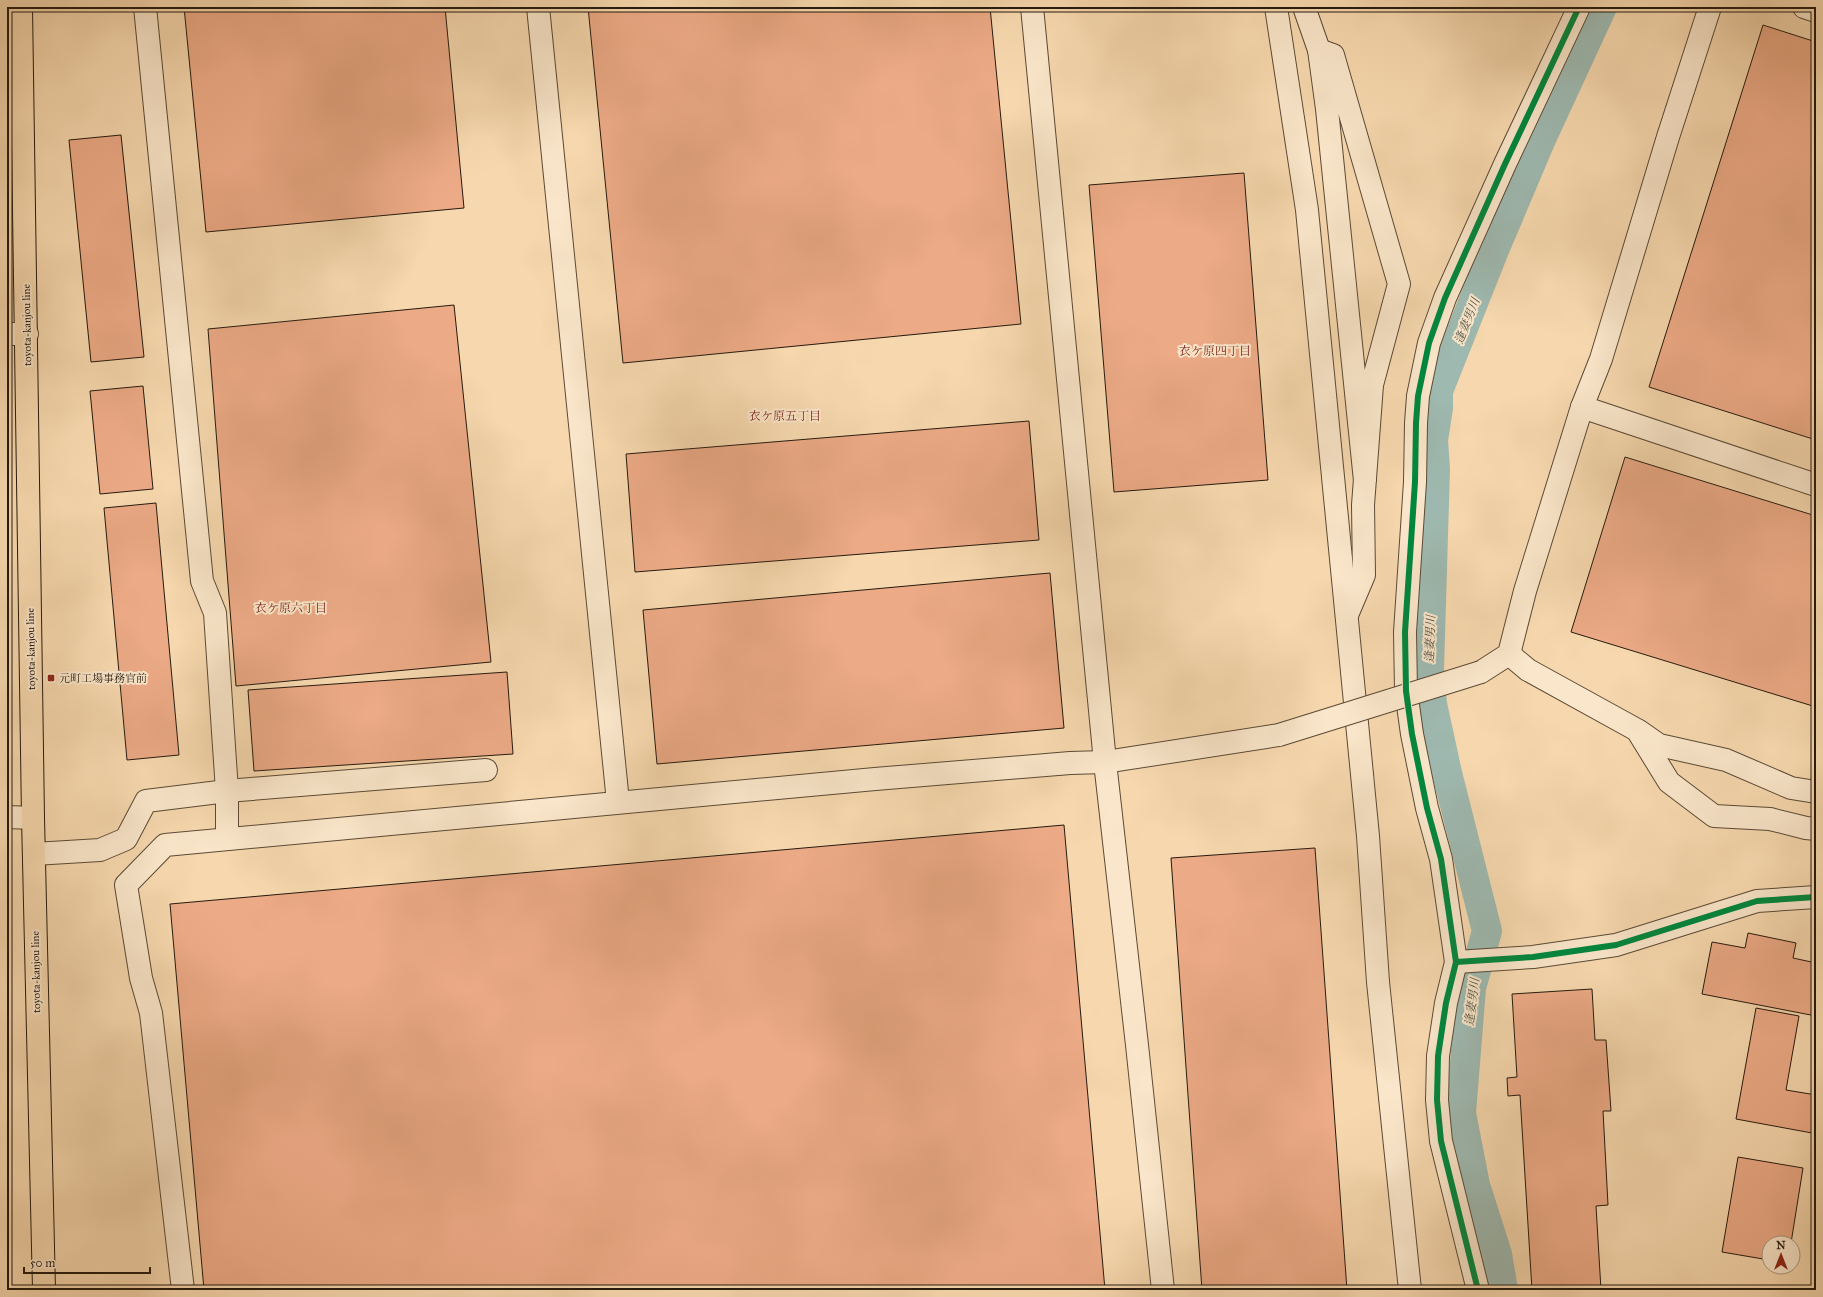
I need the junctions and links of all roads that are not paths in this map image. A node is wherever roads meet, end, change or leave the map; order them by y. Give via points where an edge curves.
1 (21, 7) edge
2 (146, 7) edge
3 (538, 7) edge
4 (1032, 7) edge
5 (1276, 7) edge
6 (1304, 7) edge
7 (1579, 7) edge
8 (1710, 7) edge
9 (1804, 7) edge
10 (1816, 11) edge
11 (14, 29) edge
12 (1319, 50) junction
13 (17, 334) edge
14 (1582, 407) junction
15 (1365, 481) junction
16 (1816, 485) edge
17 (1346, 616) junction
18 (1509, 654) junction
19 (1637, 730) junction
20 (1105, 762) junction
21 (486, 770) dead end
22 (227, 791) junction
23 (1816, 792) edge
24 (618, 802) junction
25 (7, 817) edge
26 (33, 818) junction
27 (1816, 828) edge
28 (227, 839) junction
29 (34, 854) junction
30 (1816, 897) edge
31 (1463, 961) junction
32 (44, 1290) edge
33 (183, 1290) edge
34 (1163, 1290) edge
35 (1410, 1290) edge
36 (1478, 1290) edge

1 - 11 main road, toyota-kanjou line
2 - 22 street via 202,580 214,613
3 - 24 street
4 - 20 street
5 - 17 street via 1306,210
6 - 12 street
7 - 31 street via 1445,298 1429,343 1418,396 1405,632 1406,691 1427,808
8 - 14 street via 1601,359
9 - 10 street
11 - 13 main road, toyota-kanjou line
12 - 15 street
12 - 15 street via 1333,55 1399,284 1372,385
13 - 26 main road, toyota-kanjou line
14 - 16 street
14 - 18 street via 1525,591
15 - 17 street via 1364,575
17 - 35 street via 1368,836 1379,990
18 - 19 street via 1528,670
18 - 20 street, bridge via 1482,672 1279,735
19 - 23 street via 1659,745 1726,760 1791,788
19 - 27 street via 1669,782 1714,816 1770,819
20 - 24 street
20 - 34 street
21 - 22 street
22 - 28 street
22 - 29 street via 146,801 126,839 100,850
24 - 28 street
25 - 26 street
26 - 29 main road, toyota-kanjou line
28 - 33 street via 165,846 126,885 141,978 151,1013
29 - 32 main road, toyota-kanjou line
30 - 31 street via 1758,902 1616,945 1533,957
31 - 36 street via 1446,1003 1438,1056 1437,1100 1441,1141

